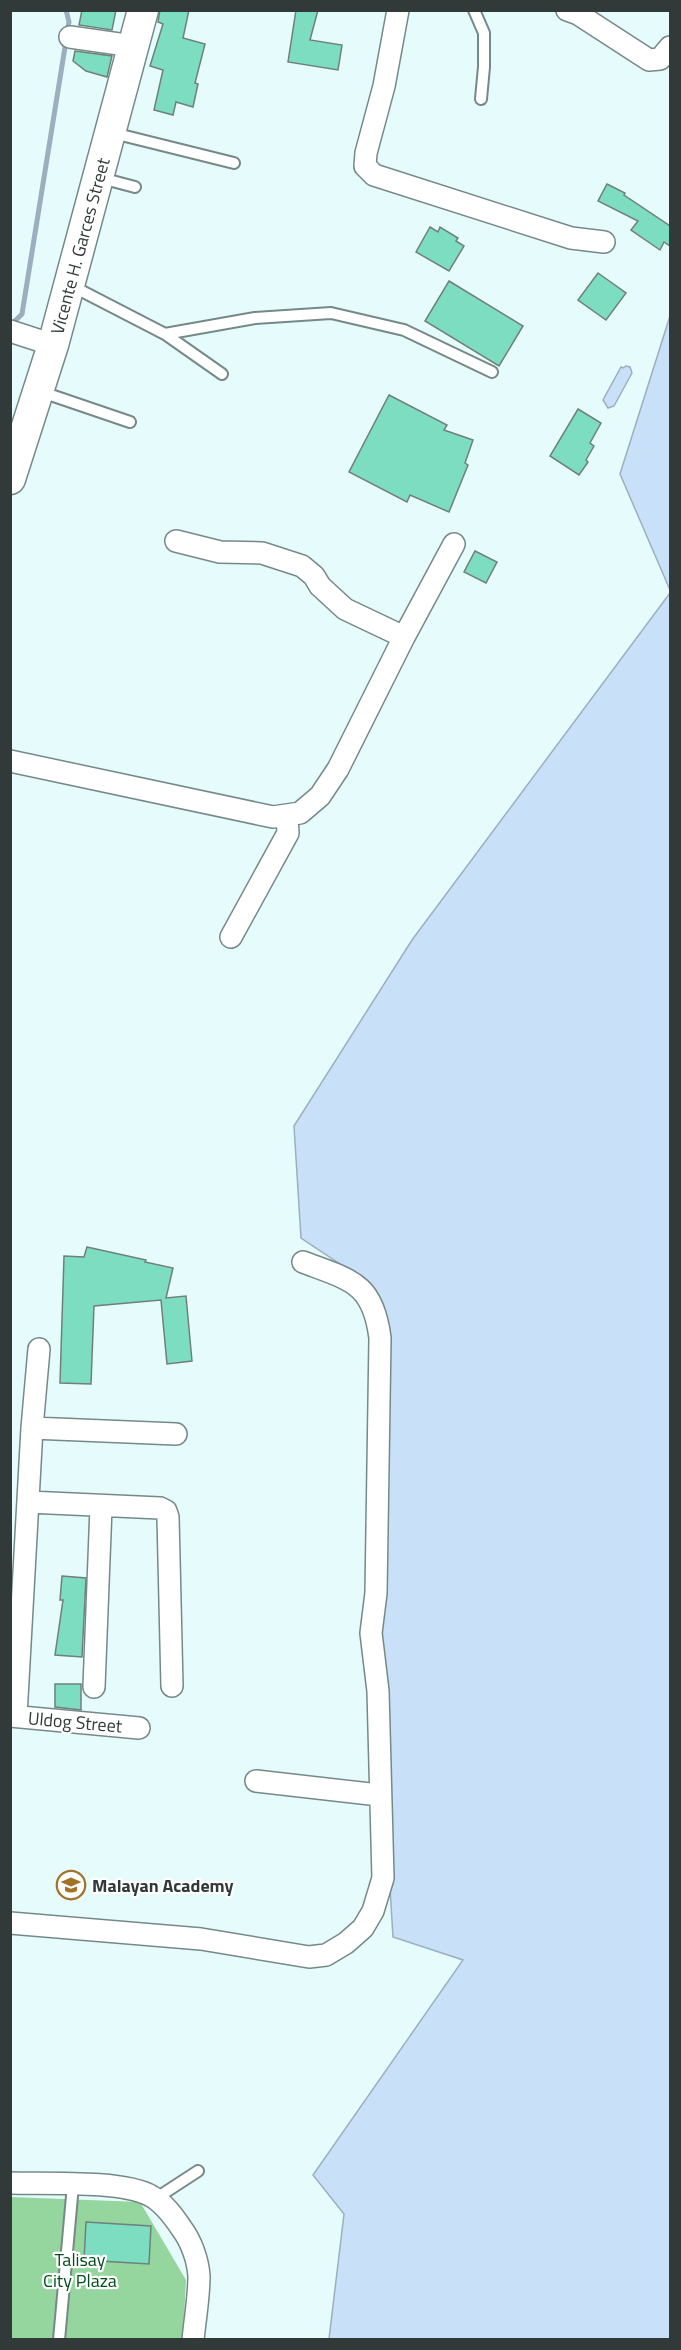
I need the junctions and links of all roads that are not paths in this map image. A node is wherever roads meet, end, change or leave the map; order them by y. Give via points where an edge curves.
1 (143, 10) edge
2 (398, 10) edge
3 (474, 10) edge
4 (567, 10) edge
5 (70, 37) dead end
6 (133, 46) junction
7 (670, 47) edge
8 (481, 99) dead end
9 (110, 133) junction
10 (234, 163) dead end
11 (98, 178) junction
12 (135, 187) dead end
13 (604, 242) dead end
14 (69, 284) junction
15 (10, 332) edge
16 (165, 334) junction
17 (53, 345) junction
18 (492, 372) dead end
19 (222, 374) dead end
20 (39, 391) junction
21 (130, 422) dead end
22 (10, 479) edge
23 (176, 541) dead end
24 (454, 544) dead end
25 (404, 637) junction
26 (10, 761) edge
27 (287, 816) junction
28 (231, 937) dead end
29 (303, 1262) dead end
30 (39, 1349) dead end
31 (32, 1428) junction
32 (176, 1434) dead end
33 (28, 1502) junction
34 (101, 1507) junction
35 (172, 1686) dead end
36 (94, 1687) dead end
37 (13, 1716) edge
38 (139, 1728) dead end
39 (256, 1781) dead end
40 (380, 1795) junction
41 (10, 1923) edge
42 (198, 2171) dead end
43 (10, 2182) edge
44 (73, 2185) junction
45 (155, 2199) junction
46 (58, 2340) edge
47 (193, 2340) edge

1 - 6 street, Vicente H. Garces Street
2 - 13 street via 365,166 375,175 560,235
3 - 8 lane via 484,33
4 - 7 street via 649,60 660,59
5 - 6 street
6 - 9 street, Vicente H. Garces Street
9 - 10 lane
9 - 11 street, Vicente H. Garces Street
11 - 12 lane
11 - 14 street, Vicente H. Garces Street
14 - 16 lane
14 - 17 street, Vicente H. Garces Street
15 - 17 street
16 - 18 lane via 255,318 331,313 405,330
16 - 19 lane
17 - 20 street, Vicente H. Garces Street
20 - 21 lane
20 - 22 street, Vicente H. Garces Street
23 - 25 street via 220,552 262,553 302,566 345,609
24 - 25 street
25 - 27 street via 330,783 311,806
26 - 27 street via 273,817
27 - 28 street via 288,833
29 - 40 street via 354,1282 367,1294 377,1317 380,1338 376,1593 371,1633 378,1691
30 - 31 street
31 - 32 street
31 - 33 street
33 - 34 street
33 - 37 street
34 - 35 street via 166,1511
34 - 36 street
37 - 38 street, Uldog Street
39 - 40 street
40 - 41 street via 383,1878 373,1911 363,1928 326,1955 309,1957 201,1939
42 - 45 lane
43 - 44 street
44 - 45 street via 134,2188
44 - 46 lane
45 - 47 street via 173,2214 196,2257 199,2275

